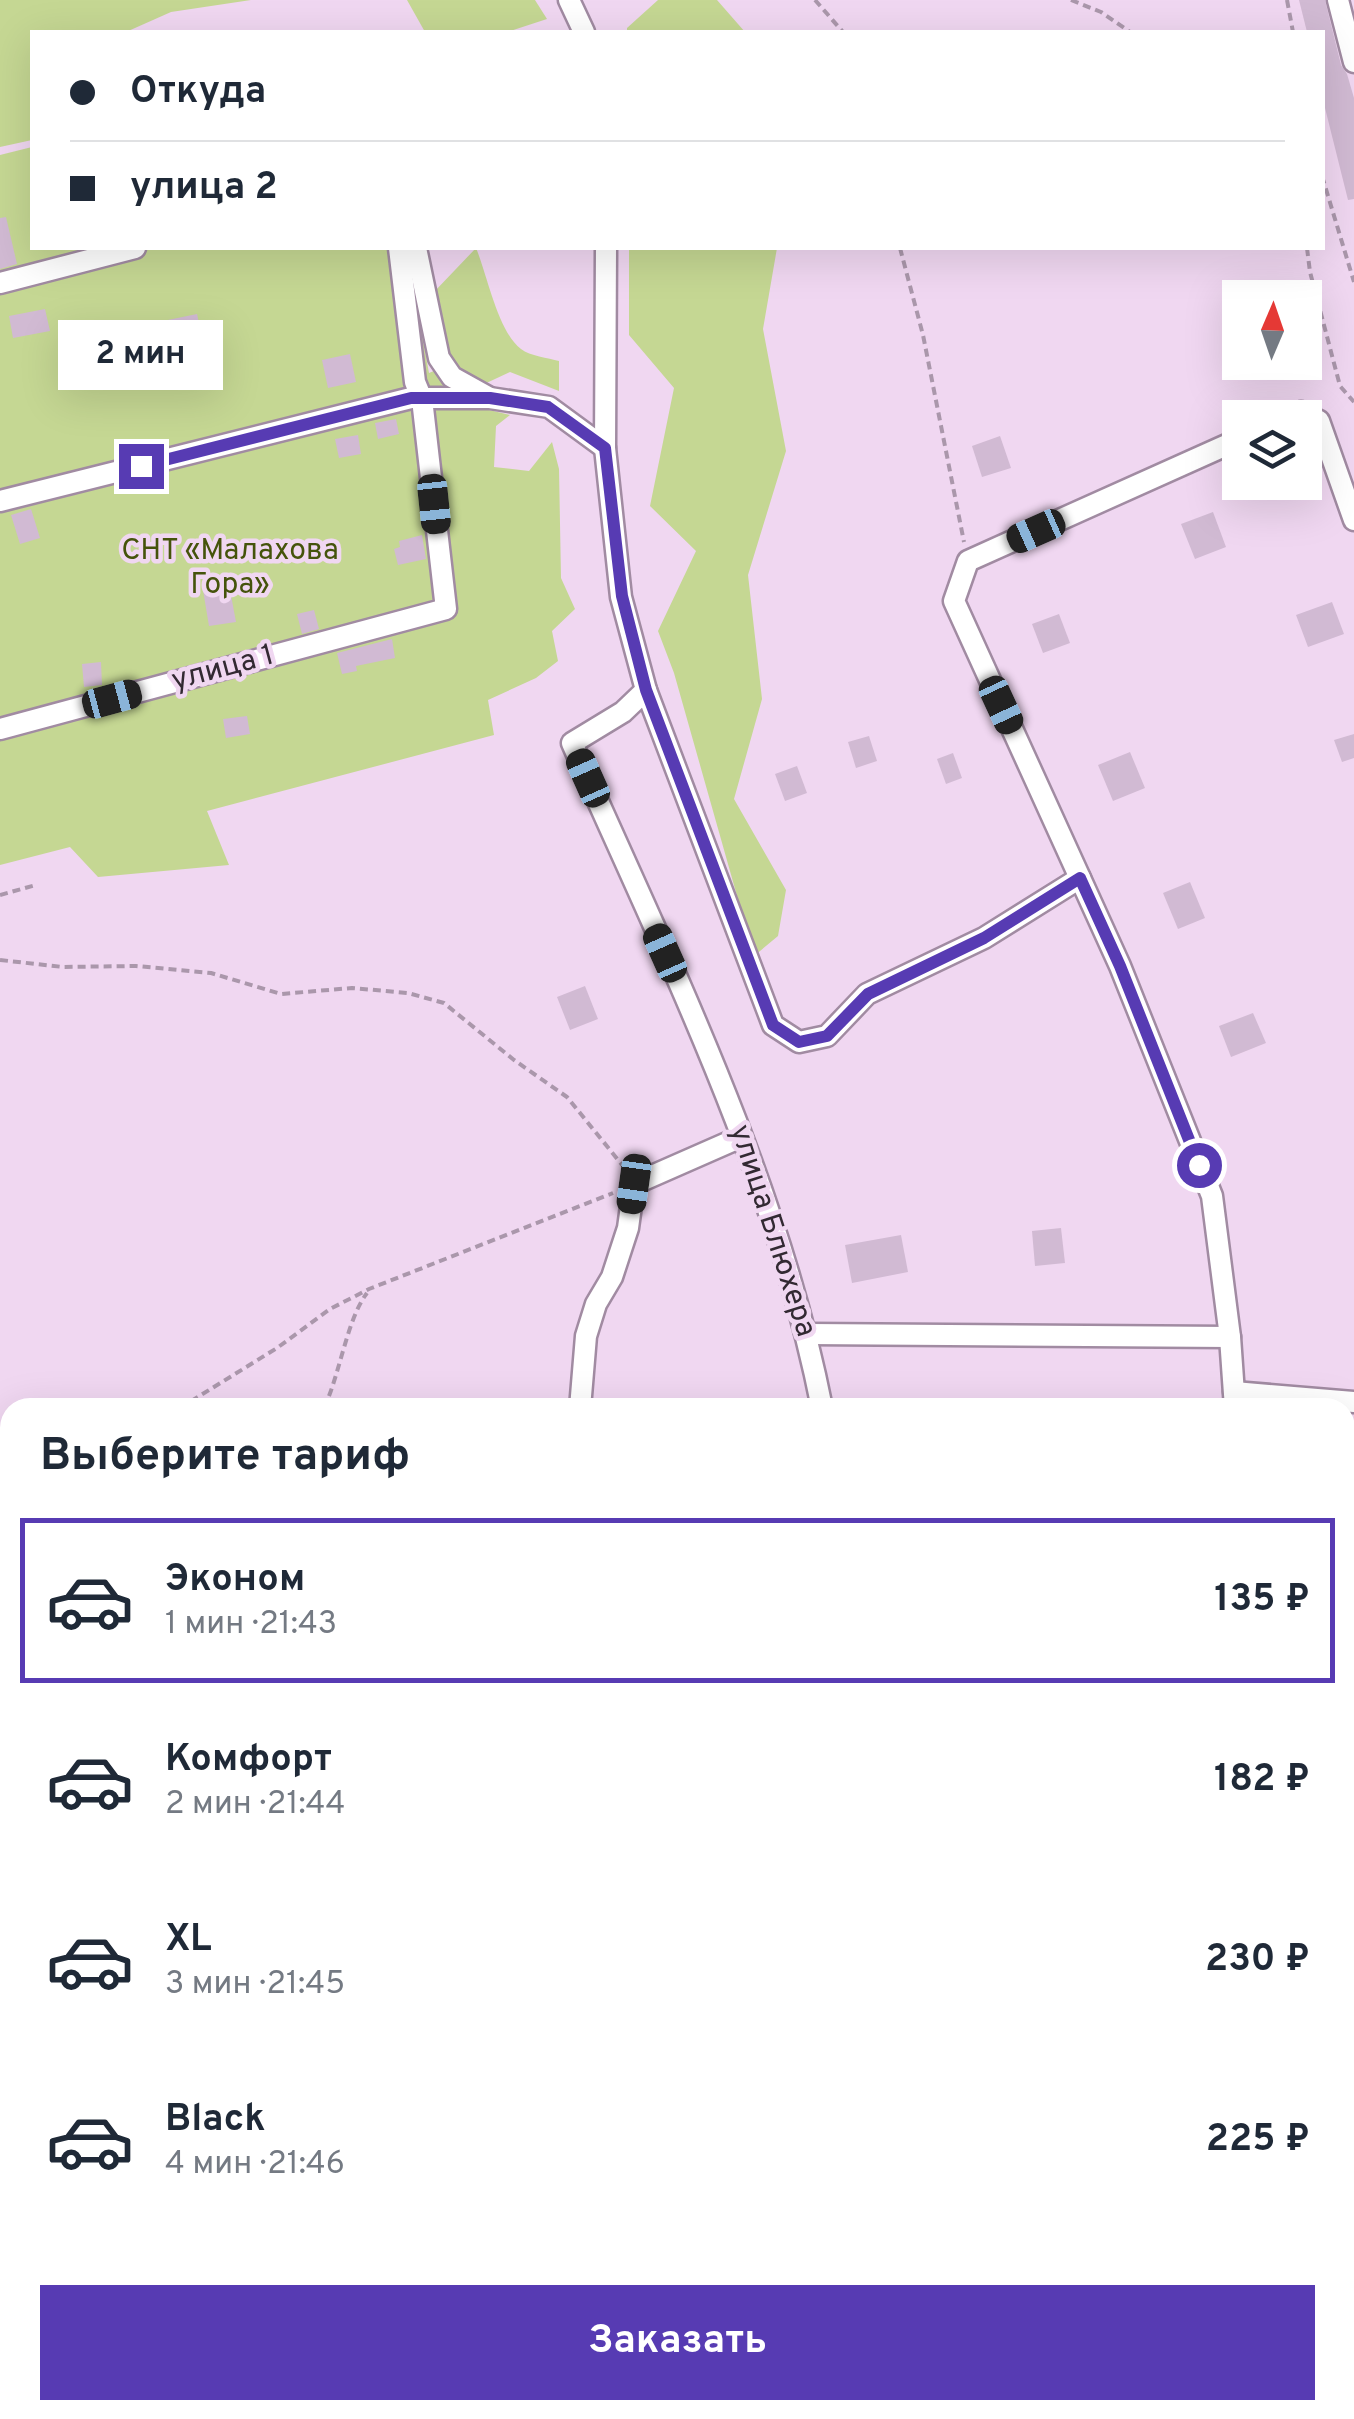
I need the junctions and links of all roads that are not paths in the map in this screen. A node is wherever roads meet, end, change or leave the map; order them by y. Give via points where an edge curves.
1 (569, 0) edge
2 (1338, 0) edge
3 (583, 30) edge
4 (1354, 62) edge
5 (127, 250) edge
6 (399, 250) edge
7 (416, 250) edge
8 (606, 250) edge
9 (0, 283) edge
10 (417, 398) junction
11 (490, 398) junction
12 (1322, 427) edge
13 (1222, 447) edge
14 (605, 448) junction
15 (0, 502) edge
16 (1354, 520) edge
17 (646, 690) junction
18 (0, 729) edge
19 (1080, 878) junction
20 (741, 1136) junction
21 (808, 1334) junction
22 (1230, 1337) junction
23 (581, 1398) edge
24 (820, 1398) edge
25 (1234, 1398) edge

1 - 3 street
2 - 4 street
5 - 9 street
6 - 10 street
7 - 11 street via 439,358 452,377
8 - 14 street
10 - 11 street
10 - 15 street
10 - 18 street, улица 1 via 446,609
11 - 14 street via 548,407
12 - 16 street
13 - 19 street via 968,561 954,601
14 - 17 street via 622,596
17 - 19 street via 773,1025 799,1042 827,1036 868,994 984,938
17 - 20 street, улица Блюхера via 572,743
19 - 22 street via 1212,1196
20 - 21 street, улица Блюхера
20 - 23 street via 634,1184 628,1228 586,1336
21 - 22 street
21 - 24 street, улица Блюхера
22 - 25 street

